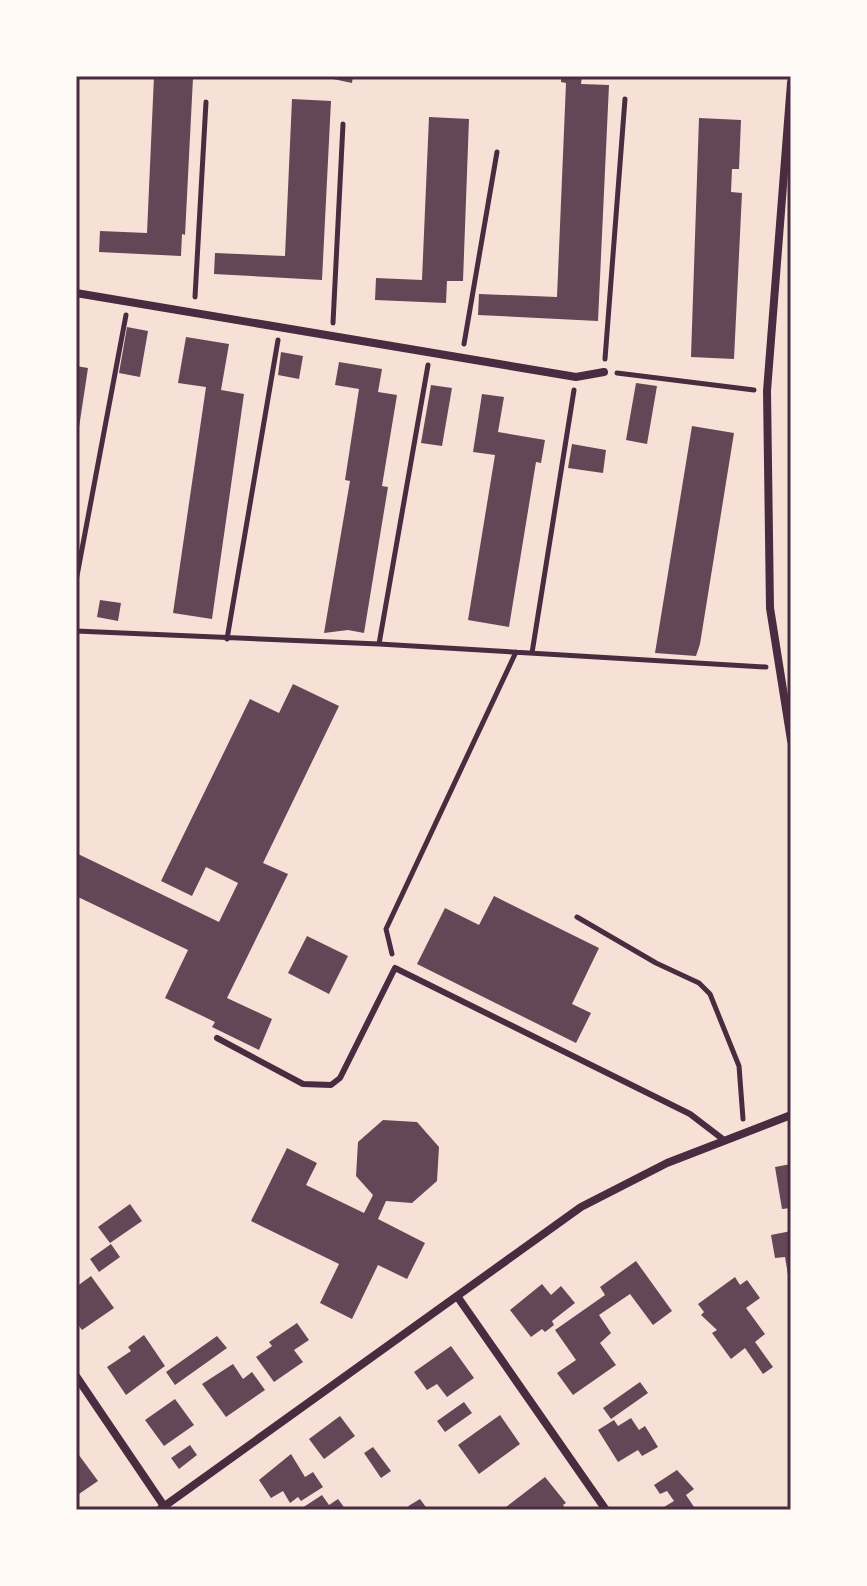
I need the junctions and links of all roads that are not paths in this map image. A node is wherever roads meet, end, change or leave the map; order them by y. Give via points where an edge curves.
1 (791, 83) edge
2 (76, 293) edge
3 (604, 372) road end
4 (791, 740) edge
5 (217, 1038) dead end
6 (791, 1115) edge
7 (724, 1140) junction
8 (457, 1296) junction
9 (76, 1376) edge
10 (163, 1509) edge
11 (606, 1510) edge

1 - 4 street via 767,391 770,608
2 - 3 street via 576,377
5 - 7 lane via 303,1084 331,1085 340,1078 395,968 690,1114
6 - 7 street
7 - 8 street via 581,1207
8 - 10 street
8 - 11 street
9 - 10 street

